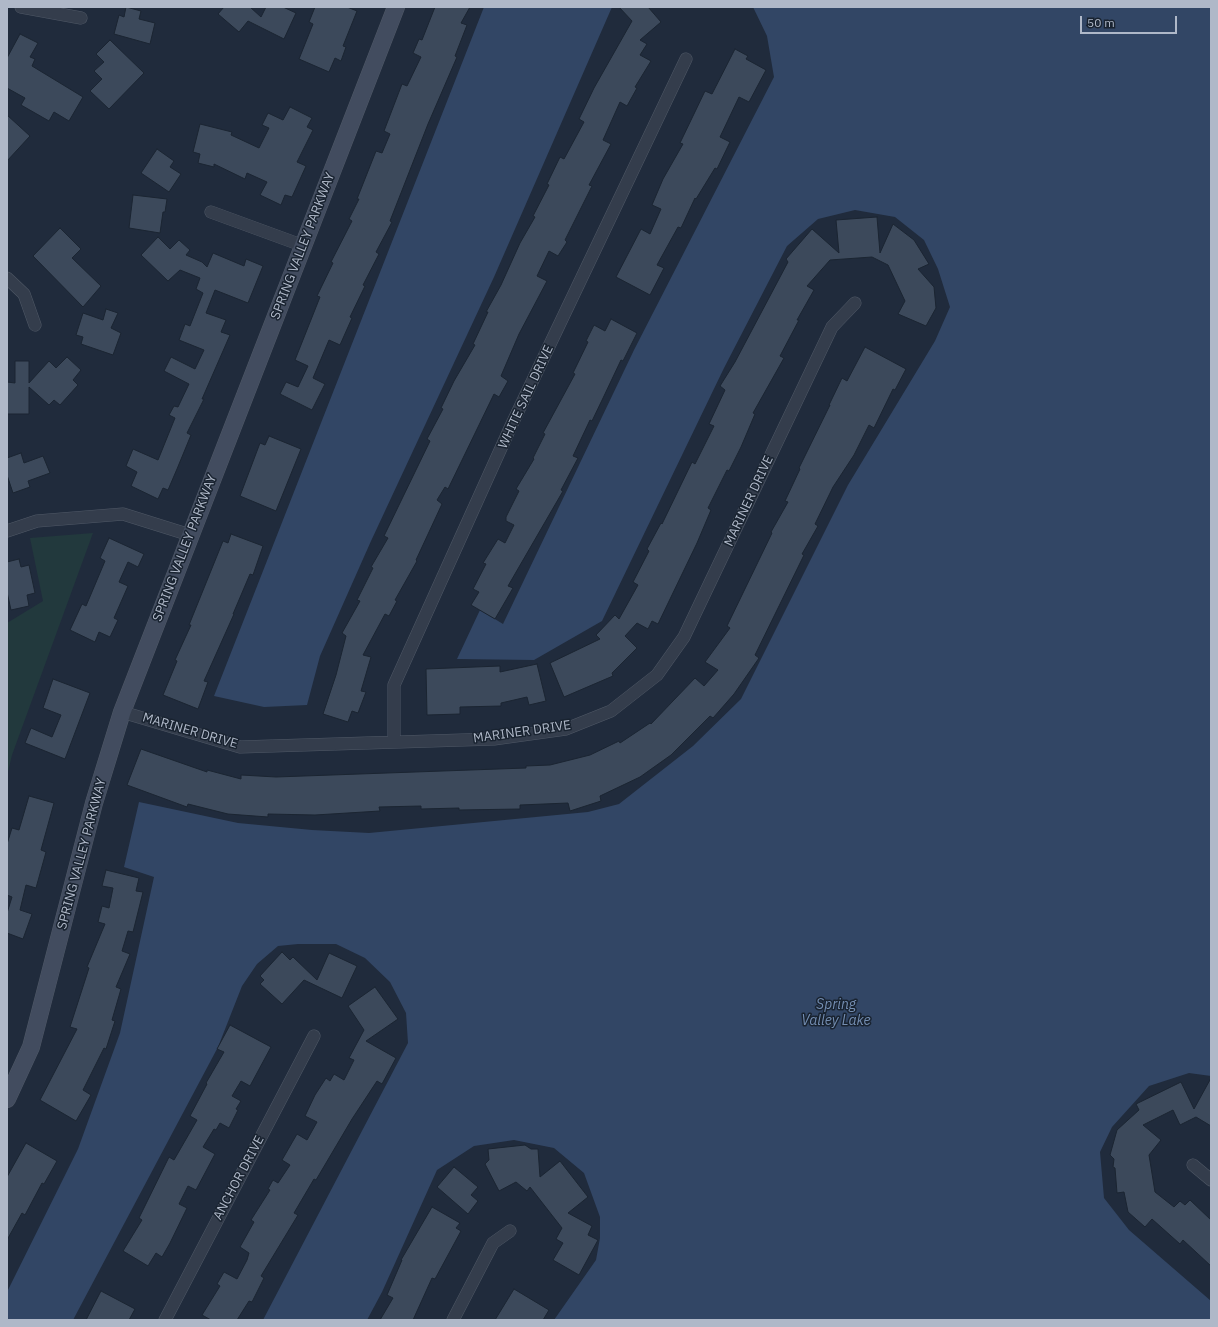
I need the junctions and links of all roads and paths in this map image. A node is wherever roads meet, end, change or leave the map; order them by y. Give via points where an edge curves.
1 (21, 7) edge
2 (396, 7) edge
3 (81, 18) dead end
4 (686, 58) dead end
5 (211, 212) dead end
6 (304, 246) junction
7 (7, 278) edge
8 (855, 303) dead end
9 (36, 325) dead end
10 (7, 531) edge
11 (190, 534) junction
12 (122, 712) junction
13 (394, 742) junction
14 (314, 1036) dead end
15 (7, 1099) edge
16 (1193, 1165) dead end
17 (1211, 1180) edge
18 (510, 1230) dead end
19 (165, 1320) edge
20 (453, 1320) edge

1 - 3 street
2 - 6 street, SPRING VALLEY PARKWAY
4 - 13 street, WHITE SAIL DRIVE via 511,426 394,685
5 - 6 street
6 - 11 street, SPRING VALLEY PARKWAY
7 - 9 street via 24,294
8 - 13 street, MARINER DRIVE via 832,327 684,637 657,676 611,711 566,729 494,739
10 - 11 street via 37,521 123,514
11 - 12 street, SPRING VALLEY PARKWAY
12 - 13 street, MARINER DRIVE via 240,747
12 - 15 street, SPRING VALLEY PARKWAY via 94,803 31,1047
14 - 19 street, ANCHOR DRIVE
16 - 17 street
18 - 20 street via 493,1243

